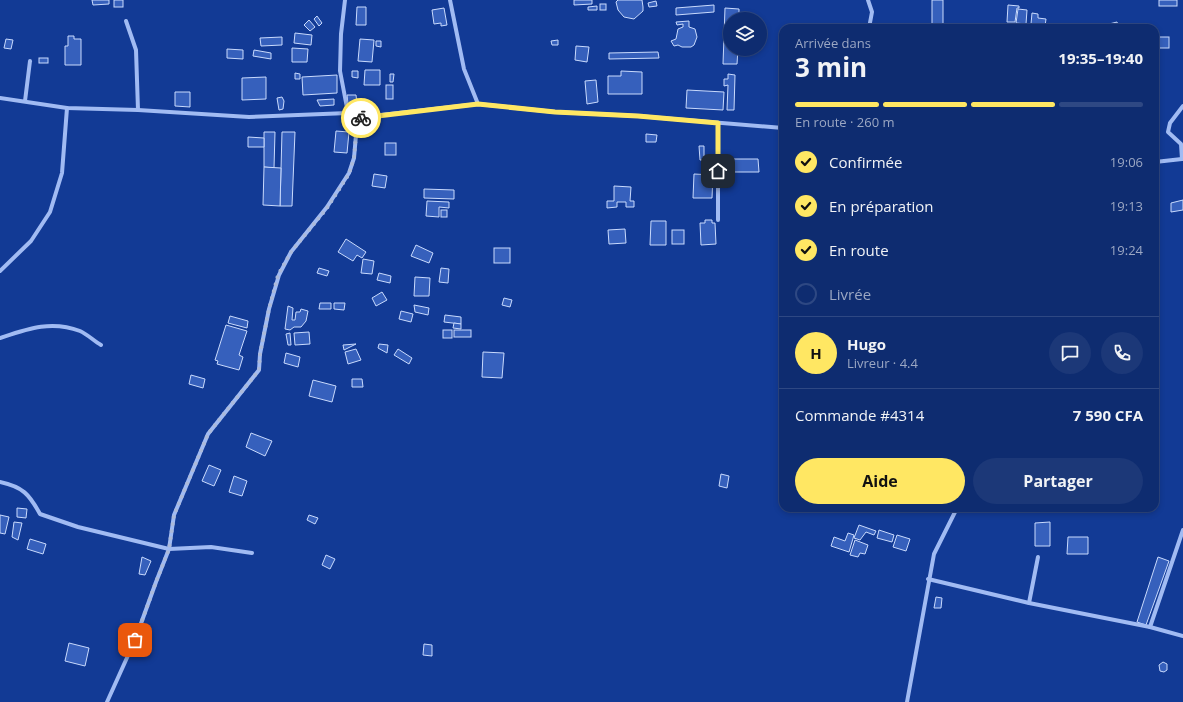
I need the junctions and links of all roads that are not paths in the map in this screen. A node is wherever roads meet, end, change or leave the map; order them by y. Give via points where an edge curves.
1 (345, 0) edge
2 (450, 0) edge
3 (868, 0) edge
4 (126, 21) dead end
5 (870, 24) edge
6 (30, 61) dead end
7 (0, 98) edge
8 (25, 101) junction
9 (478, 104) junction
10 (1183, 106) edge
11 (67, 108) junction
12 (138, 110) junction
13 (348, 113) junction
14 (354, 118) junction
15 (718, 123) junction
16 (779, 128) edge
17 (1182, 159) edge
18 (1159, 162) edge
19 (718, 220) dead end
20 (0, 271) edge
21 (0, 338) edge
22 (101, 345) dead end
23 (0, 482) edge
24 (954, 512) edge
25 (1183, 530) edge
26 (169, 549) junction
27 (252, 553) dead end
28 (1038, 557) dead end
29 (928, 579) junction
30 (1029, 603) junction
31 (1150, 626) junction
32 (1183, 636) edge
33 (107, 702) edge
34 (907, 702) edge

1 - 13 street via 340,71
2 - 9 street via 464,69
3 - 5 street via 872,12
4 - 12 street via 136,50
6 - 8 street
7 - 8 street
8 - 11 street
9 - 14 street
9 - 15 street
10 - 17 street via 1170,123 1168,132 1181,144
11 - 12 street
11 - 20 street via 62,174 50,212 30,241
12 - 13 street via 249,117
13 - 14 street
14 - 26 street via 354,158 349,174 327,208 291,252 278,275 260,354 259,370 208,434 174,515
15 - 16 street
15 - 19 street
17 - 18 street
21 - 22 street via 30,328 54,325 80,332
23 - 26 street via 12,484 23,490 40,514 78,527
24 - 29 street via 934,554
25 - 31 street
26 - 27 street via 211,547
26 - 33 street via 135,640
28 - 30 street
29 - 30 street
29 - 34 street
30 - 31 street
31 - 32 street

